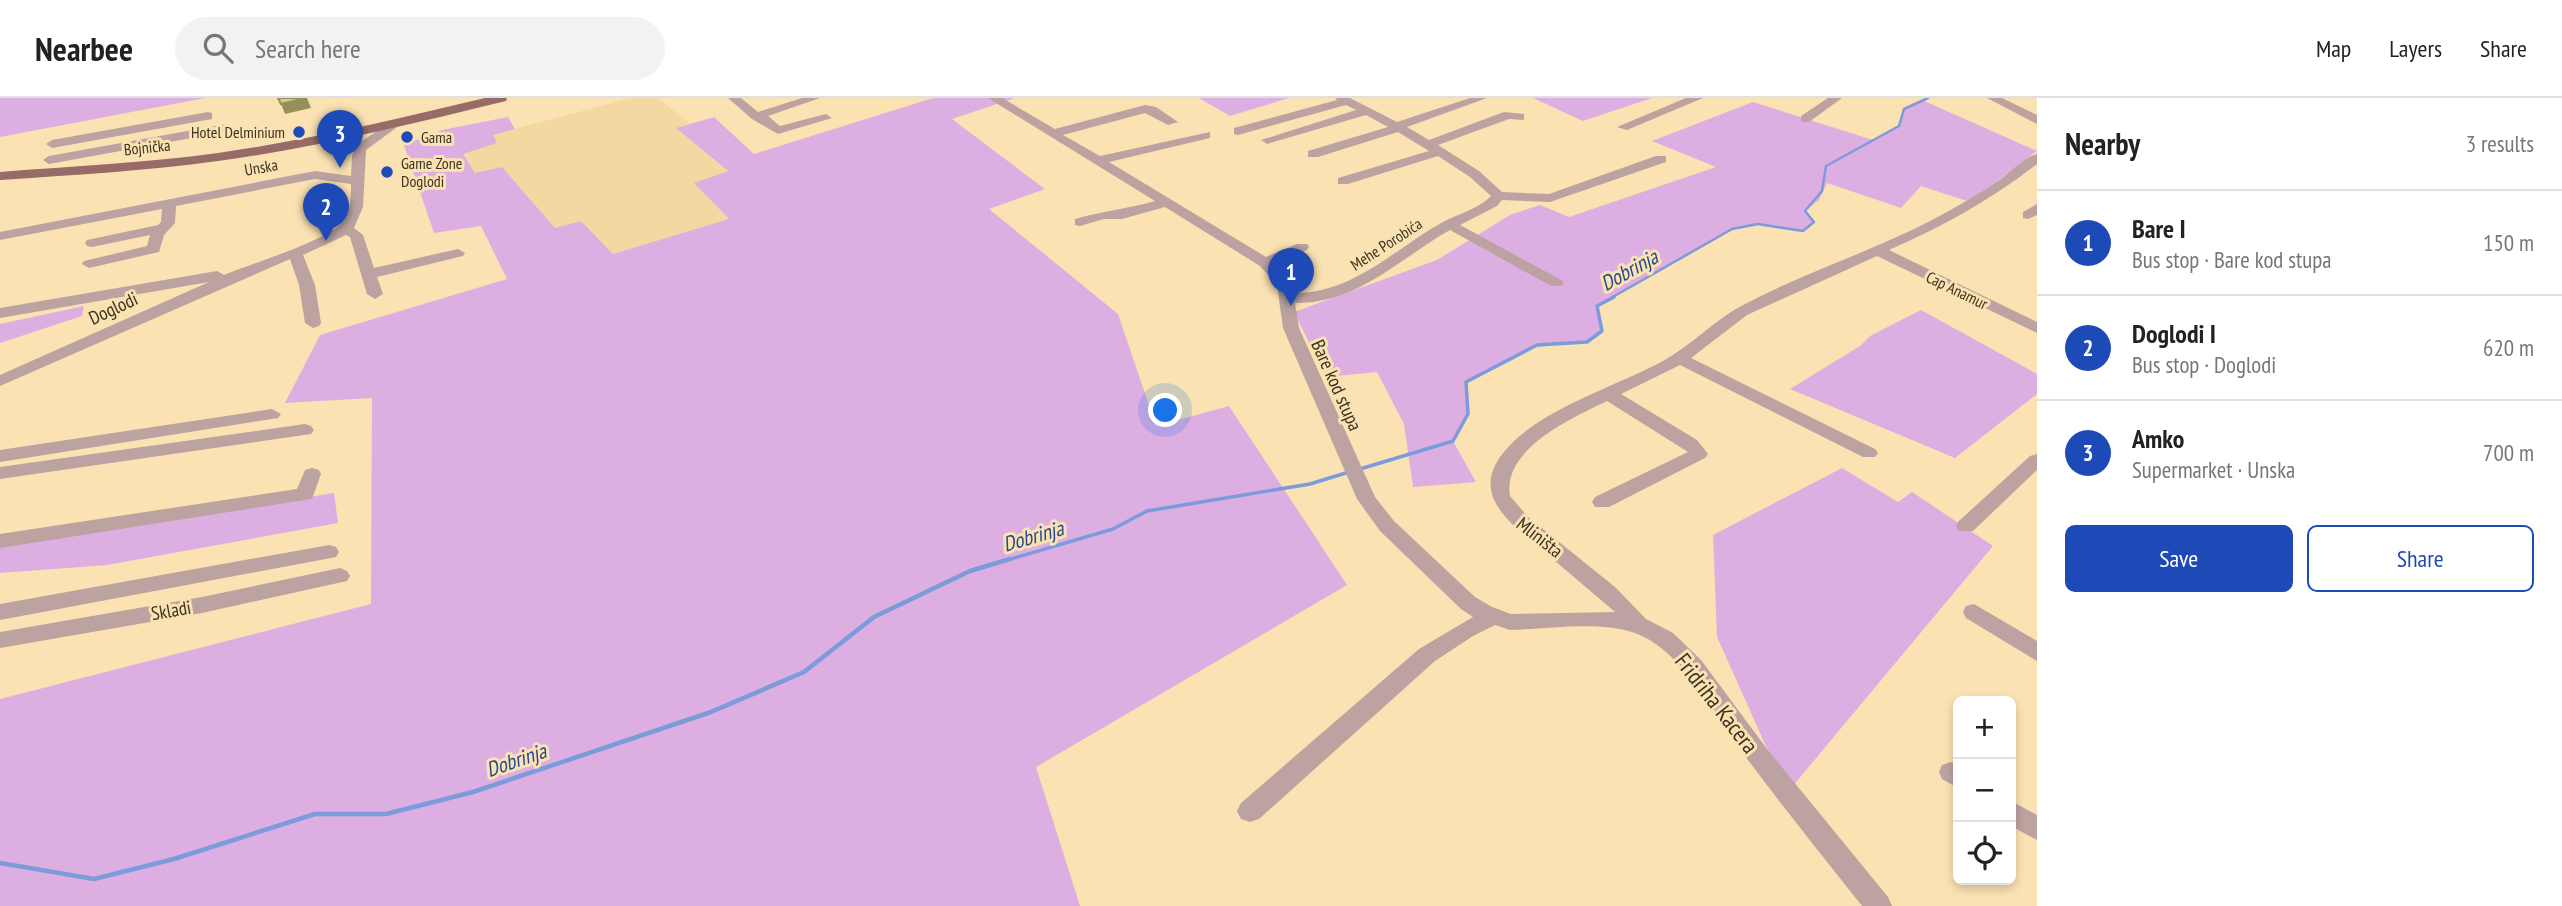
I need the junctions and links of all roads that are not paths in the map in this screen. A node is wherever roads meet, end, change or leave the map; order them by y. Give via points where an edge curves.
1 (501, 98) edge
2 (734, 98) edge
3 (814, 98) edge
4 (994, 98) edge
5 (1481, 98) edge
6 (1697, 98) edge
7 (1836, 98) edge
8 (1993, 98) edge
9 (1344, 99) edge
10 (1367, 111) junction
11 (759, 115) junction
12 (208, 116) dead end
13 (1520, 117) dead end
14 (826, 118) dead end
15 (1805, 119) dead end
16 (2037, 120) edge
17 (1172, 122) dead end
18 (52, 125) dead end
19 (392, 125) junction
20 (1398, 127) junction
21 (1623, 127) dead end
22 (226, 128) dead end
23 (1238, 131) dead end
24 (1055, 133) junction
25 (1206, 135) dead end
26 (1267, 140) dead end
27 (1191, 142) dead end
28 (52, 144) junction
29 (1433, 149) junction
30 (1312, 154) dead end
31 (2037, 158) edge
32 (1661, 159) dead end
33 (1099, 163) junction
34 (48, 167) junction
35 (0, 176) edge
36 (359, 181) junction
37 (1343, 181) dead end
38 (1498, 197) junction
39 (169, 202) junction
40 (1164, 203) junction
41 (1080, 222) dead end
42 (1449, 224) junction
43 (163, 228) junction
44 (344, 229) junction
45 (0, 236) edge
46 (92, 243) dead end
47 (1302, 247) dead end
48 (1879, 251) junction
49 (295, 252) junction
50 (458, 253) dead end
51 (1265, 263) junction
52 (89, 264) dead end
53 (242, 272) junction
54 (369, 274) junction
55 (1556, 283) dead end
56 (375, 295) dead end
57 (1286, 298) junction
58 (0, 313) edge
59 (313, 323) dead end
60 (2037, 328) edge
61 (1679, 358) junction
62 (0, 381) edge
63 (1606, 393) junction
64 (272, 414) dead end
65 (304, 430) dead end
66 (1344, 448) joint
67 (1870, 453) dead end
68 (0, 456) edge
69 (2037, 460) edge
70 (0, 473) edge
71 (312, 474) dead end
72 (1602, 502) dead end
73 (1966, 526) dead end
74 (0, 541) edge
75 (329, 552) dead end
76 (340, 576) dead end
77 (0, 612) edge
78 (1974, 612) dead end
79 (1493, 617) junction
80 (1638, 625) junction
81 (0, 640) edge
82 (2037, 652) edge
83 (1250, 811) dead end
84 (2016, 815) edge
85 (2037, 830) edge
86 (1879, 906) edge

1 - 19 main road, Bojnička
2 - 11 street via 754,116
3 - 11 street
4 - 24 street, Bare kod stupa
5 - 20 street
6 - 21 street
7 - 15 street
8 - 16 street
9 - 10 street
9 - 23 street
10 - 20 street
10 - 26 street
11 - 14 street via 778,130
12 - 28 street
13 - 29 street via 1507,115
17 - 24 street via 1145,109
18 - 28 street
19 - 34 main road, Bojnička via 220,157 130,167
19 - 36 street via 360,148
20 - 29 street
20 - 30 street
22 - 34 street
24 - 33 street, Bare kod stupa
25 - 33 street
27 - 33 street
28 - 34 street
29 - 37 street
29 - 38 street via 1490,185
31 - 48 street, Mliništa via 1961,213
32 - 38 street via 1550,198
33 - 40 street, Bare kod stupa
34 - 35 main road, Bojnička
36 - 39 street, Unska via 315,175
36 - 44 street via 352,219
38 - 42 street, Mehe Porobića
39 - 43 street via 168,223
39 - 45 street, Unska
40 - 41 street
40 - 51 street, Bare kod stupa
42 - 55 street
42 - 57 street, Mehe Porobića via 1350,287 1313,299
43 - 46 street
43 - 52 street via 152,251
44 - 49 street, Doglodi
44 - 54 street via 356,235
47 - 51 street
48 - 60 street, Cap Anamur
48 - 61 street, Mliništa via 1860,255 1744,310
49 - 53 street, Doglodi
49 - 59 street via 307,285
50 - 54 street
51 - 57 street, Bare kod stupa via 1284,284
53 - 58 street, Doglodi
53 - 62 street, Doglodi
54 - 56 street
57 - 66 street, Bare kod stupa via 1291,328
61 - 63 street, Mliništa
61 - 67 street
63 - 72 street via 1699,454
63 - 80 street, Mliništa via 1537,434 1508,458 1499,494 1505,508 1590,575
64 - 68 street
65 - 70 street
66 - 79 street, Fridriha Kacera via 1374,510 1387,526 1468,603
69 - 73 street
71 - 74 street via 305,494
75 - 77 street, Skladi
76 - 81 street, Skladi
78 - 82 street
79 - 80 street, Fridriha Kacera via 1523,622 1609,619
79 - 83 street via 1427,655
80 - 86 street, Fridriha Kacera via 1665,639 1693,666
84 - 85 street

